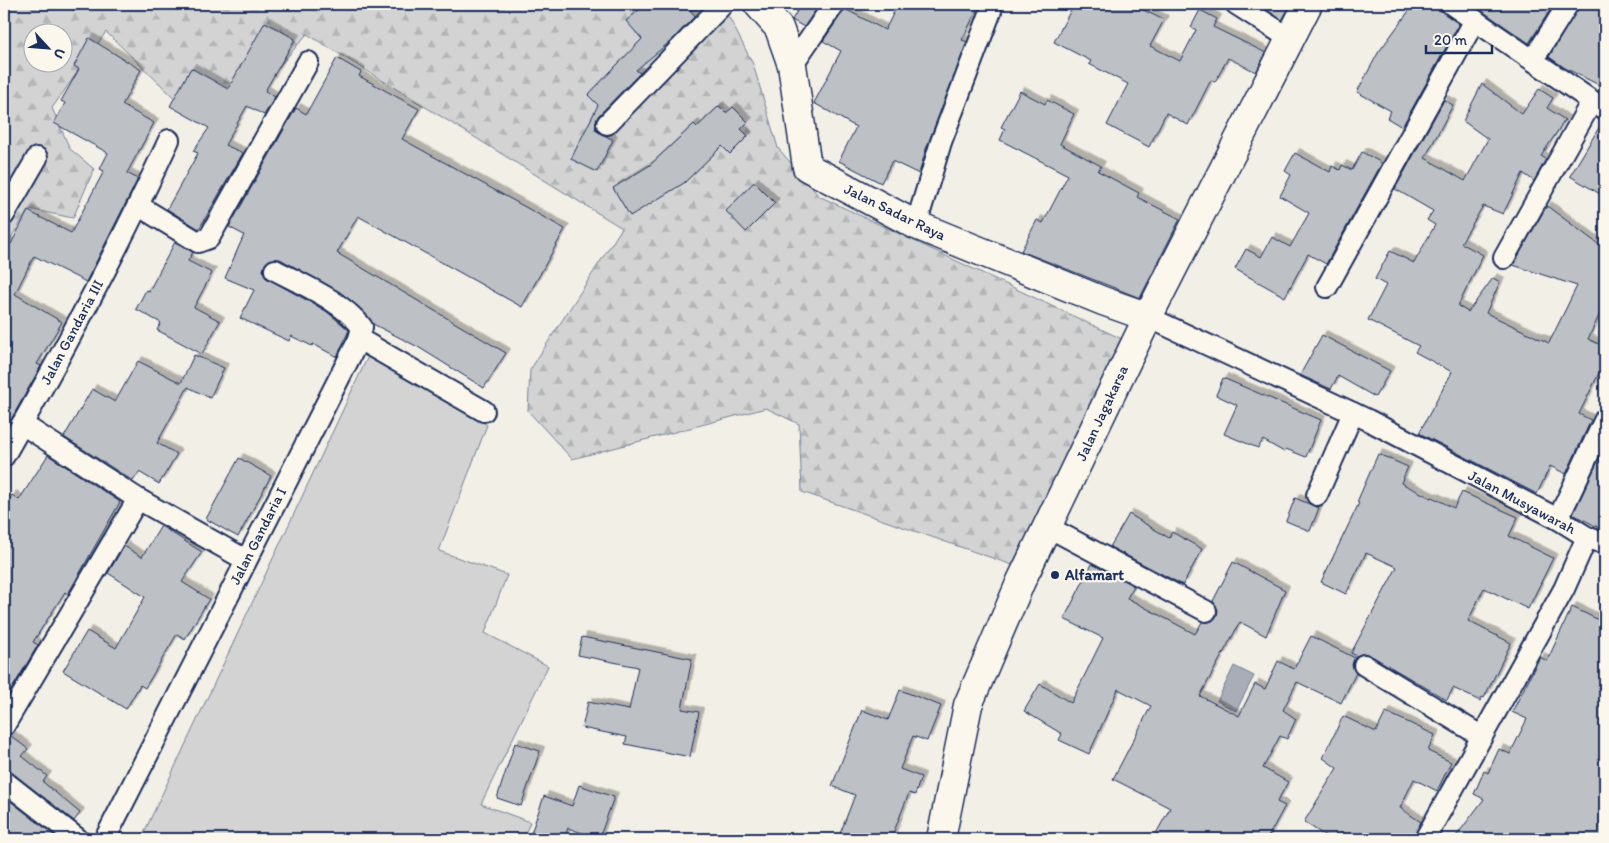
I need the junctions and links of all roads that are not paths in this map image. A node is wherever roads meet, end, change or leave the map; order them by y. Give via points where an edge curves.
1 (723, 4) edge
2 (758, 4) edge
3 (834, 4) edge
4 (1236, 4) edge
5 (1308, 4) edge
6 (1451, 4) edge
7 (1568, 4) edge
8 (991, 11) dead end
9 (785, 19) dead end
10 (1475, 20) junction
11 (1290, 38) junction
12 (796, 58) junction
13 (1533, 60) junction
14 (308, 62) dead end
15 (1599, 106) edge
16 (607, 124) dead end
17 (169, 140) dead end
18 (37, 158) dead end
19 (139, 206) junction
20 (4, 215) edge
21 (916, 225) junction
22 (1504, 258) dead end
23 (275, 270) dead end
24 (1328, 287) dead end
25 (1148, 317) junction
26 (359, 338) junction
27 (484, 411) dead end
28 (1353, 413) junction
29 (1605, 419) edge
30 (22, 424) junction
31 (4, 456) edge
32 (1317, 495) dead end
33 (138, 499) junction
34 (1558, 519) junction
35 (1048, 527) junction
36 (1596, 540) edge
37 (246, 560) junction
38 (1206, 611) dead end
39 (1364, 665) dead end
40 (4, 726) edge
41 (1481, 736) junction
42 (4, 781) edge
43 (71, 838) edge
44 (105, 839) edge
45 (941, 839) edge
46 (1425, 839) edge

1 - 16 street
2 - 12 main road, Jalan Sadar Raya via 779,28
3 - 12 street
4 - 11 street
5 - 11 main road, Jalan Jagakarsa
6 - 10 street
7 - 13 street
8 - 21 street via 941,142
9 - 12 street
10 - 13 street
10 - 24 street
11 - 25 main road, Jalan Jagakarsa
12 - 21 main road, Jalan Sadar Raya via 807,167
13 - 15 street
14 - 19 street via 209,238 198,242
15 - 22 street
17 - 19 street, Jalan Gandaria III
18 - 20 street
19 - 30 street, Jalan Gandaria III
21 - 25 main road, Jalan Sadar Raya via 1103,302
23 - 26 street via 340,306 355,318 362,327
25 - 28 street, Jalan Musyawarah
25 - 35 main road, Jalan Jagakarsa
26 - 27 street
26 - 37 street, Jalan Gandaria I
28 - 32 street
28 - 34 street, Jalan Musyawarah
29 - 34 street
30 - 31 street, Jalan Gandaria III
30 - 33 street
33 - 37 street
33 - 40 street
34 - 36 street, Jalan Musyawarah
35 - 38 street
35 - 45 main road, Jalan Jagakarsa via 1021,581 968,706
36 - 41 street, Jalan Musyawarah via 1564,589
37 - 44 street, Jalan Gandaria I
39 - 41 street
41 - 46 street, Jalan Musyawarah
42 - 43 street

